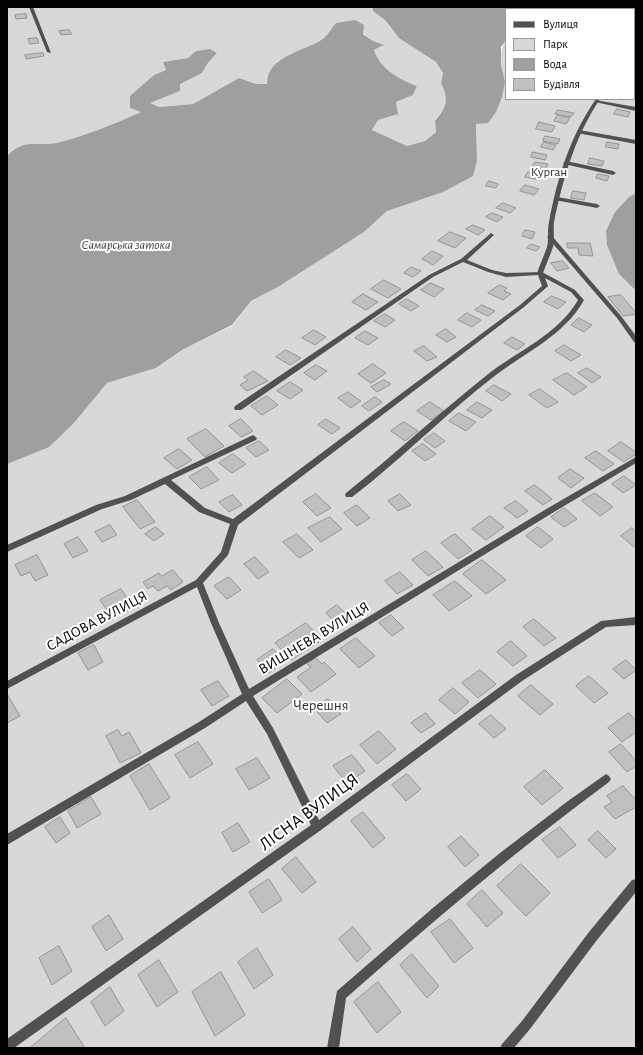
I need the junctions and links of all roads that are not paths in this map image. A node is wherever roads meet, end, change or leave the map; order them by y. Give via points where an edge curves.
1 (31, 7) edge
2 (49, 52) dead end
3 (598, 100) edge
4 (636, 109) edge
5 (579, 132) junction
6 (636, 142) edge
7 (566, 163) junction
8 (613, 173) dead end
9 (558, 199) junction
10 (597, 206) dead end
11 (491, 235) dead end
12 (550, 237) junction
13 (463, 260) junction
14 (540, 273) junction
15 (636, 341) edge
16 (238, 408) dead end
17 (253, 438) dead end
18 (636, 460) edge
19 (167, 481) junction
20 (349, 496) dead end
21 (234, 523) junction
22 (7, 549) edge
23 (199, 582) junction
24 (636, 621) edge
25 (7, 685) edge
26 (247, 695) junction
27 (606, 779) dead end
28 (317, 827) junction
29 (7, 840) edge
30 (636, 884) edge
31 (7, 1046) edge
32 (333, 1048) edge
33 (506, 1048) edge

1 - 2 street
3 - 4 street
3 - 5 street
5 - 6 street
5 - 7 street
7 - 8 street
7 - 9 street
9 - 10 street
9 - 12 street
11 - 13 street
12 - 14 street via 550,246
12 - 15 street via 619,317
13 - 14 street via 490,271 506,274
13 - 16 street via 425,280
14 - 20 street via 573,291 581,300 578,308 549,335 490,376 397,458
14 - 21 street via 545,286 522,306
17 - 19 street
18 - 26 street, ВИШНЕВА ВУЛИЦЯ
19 - 21 street via 202,510
19 - 22 street via 99,507
21 - 23 street via 224,553
23 - 25 street, САДОВА ВУЛИЦЯ
23 - 26 street
24 - 28 street, ЛІСНА ВУЛИЦЯ via 604,624 519,678
26 - 28 street via 270,731
26 - 29 street, ВИШНЕВА ВУЛИЦЯ via 202,725
27 - 32 street via 559,813 341,995
28 - 31 street, ЛІСНА ВУЛИЦЯ
30 - 33 street

